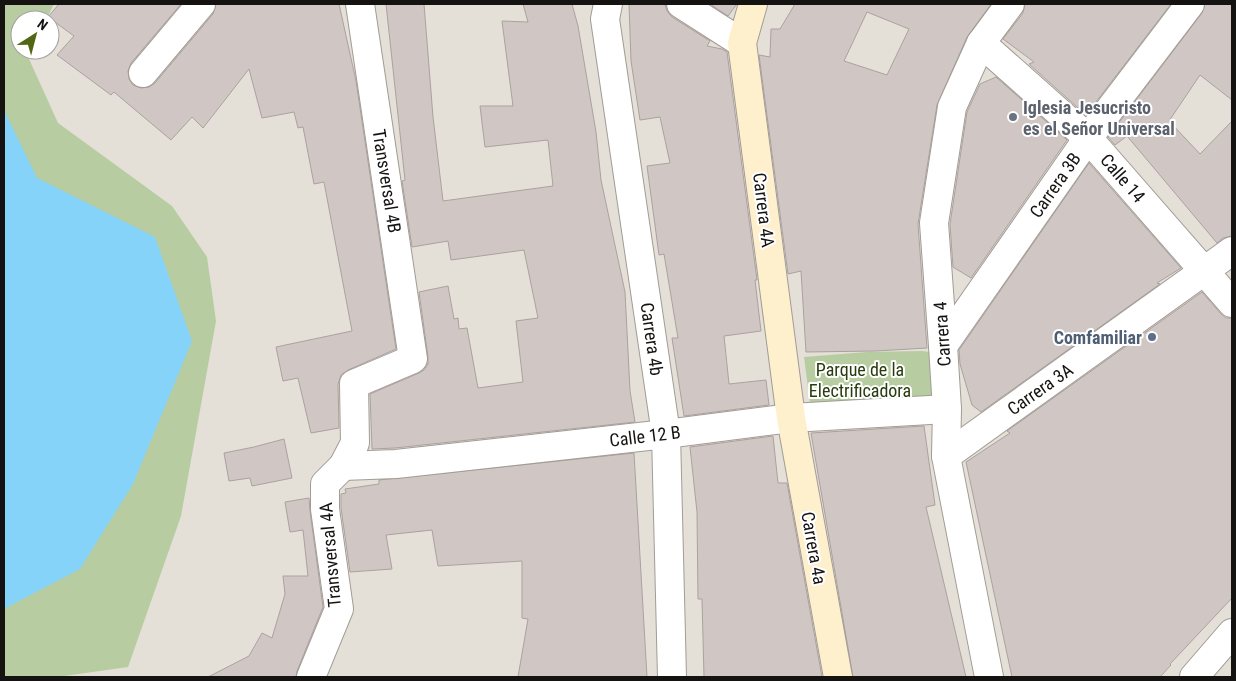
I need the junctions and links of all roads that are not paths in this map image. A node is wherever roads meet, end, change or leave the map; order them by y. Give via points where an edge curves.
1 (201, 4) edge
2 (360, 4) edge
3 (608, 4) edge
4 (681, 4) edge
5 (753, 4) edge
6 (1010, 4) edge
7 (1190, 4) edge
8 (742, 43) junction
9 (981, 43) junction
10 (143, 73) dead end
11 (1088, 138) junction
12 (1232, 251) edge
13 (1205, 272) junction
14 (1232, 303) edge
15 (943, 346) junction
16 (413, 359) joint
17 (946, 409) junction
18 (791, 418) junction
19 (666, 434) junction
20 (946, 456) junction
21 (343, 466) junction
22 (1232, 633) edge
23 (311, 677) edge
24 (672, 677) edge
25 (838, 677) edge
26 (989, 677) edge
27 (1194, 677) edge

1 - 10 street
2 - 16 street, Transversal 4B
3 - 19 street, Carrera 4b via 605,19
4 - 8 street
5 - 8 street, Carrera 4A
6 - 9 street, Carrera 4
7 - 11 street, Carrera 3B
8 - 18 street, Carrera 4A
9 - 11 street, Calle 14
9 - 15 street, Carrera 4 via 952,107 934,223
11 - 13 street, Calle 14
11 - 15 street, Carrera 3B
12 - 13 street, Carrera 3A
13 - 14 street, Calle 14
13 - 20 street, Carrera 3A
15 - 17 street, Carrera 4
16 - 21 street, Transversal 4A via 354,384 355,444
17 - 18 street, Calle 12 B
17 - 20 street, Carrera 4
18 - 19 street, Calle 12 B
18 - 25 street, Carrera 4a
19 - 21 street, Calle 12 B via 396,464
19 - 24 street, Carrera 4b
20 - 26 street, Carrera 4
21 - 23 street, Transversal 4A via 324,484 339,610
22 - 27 street

